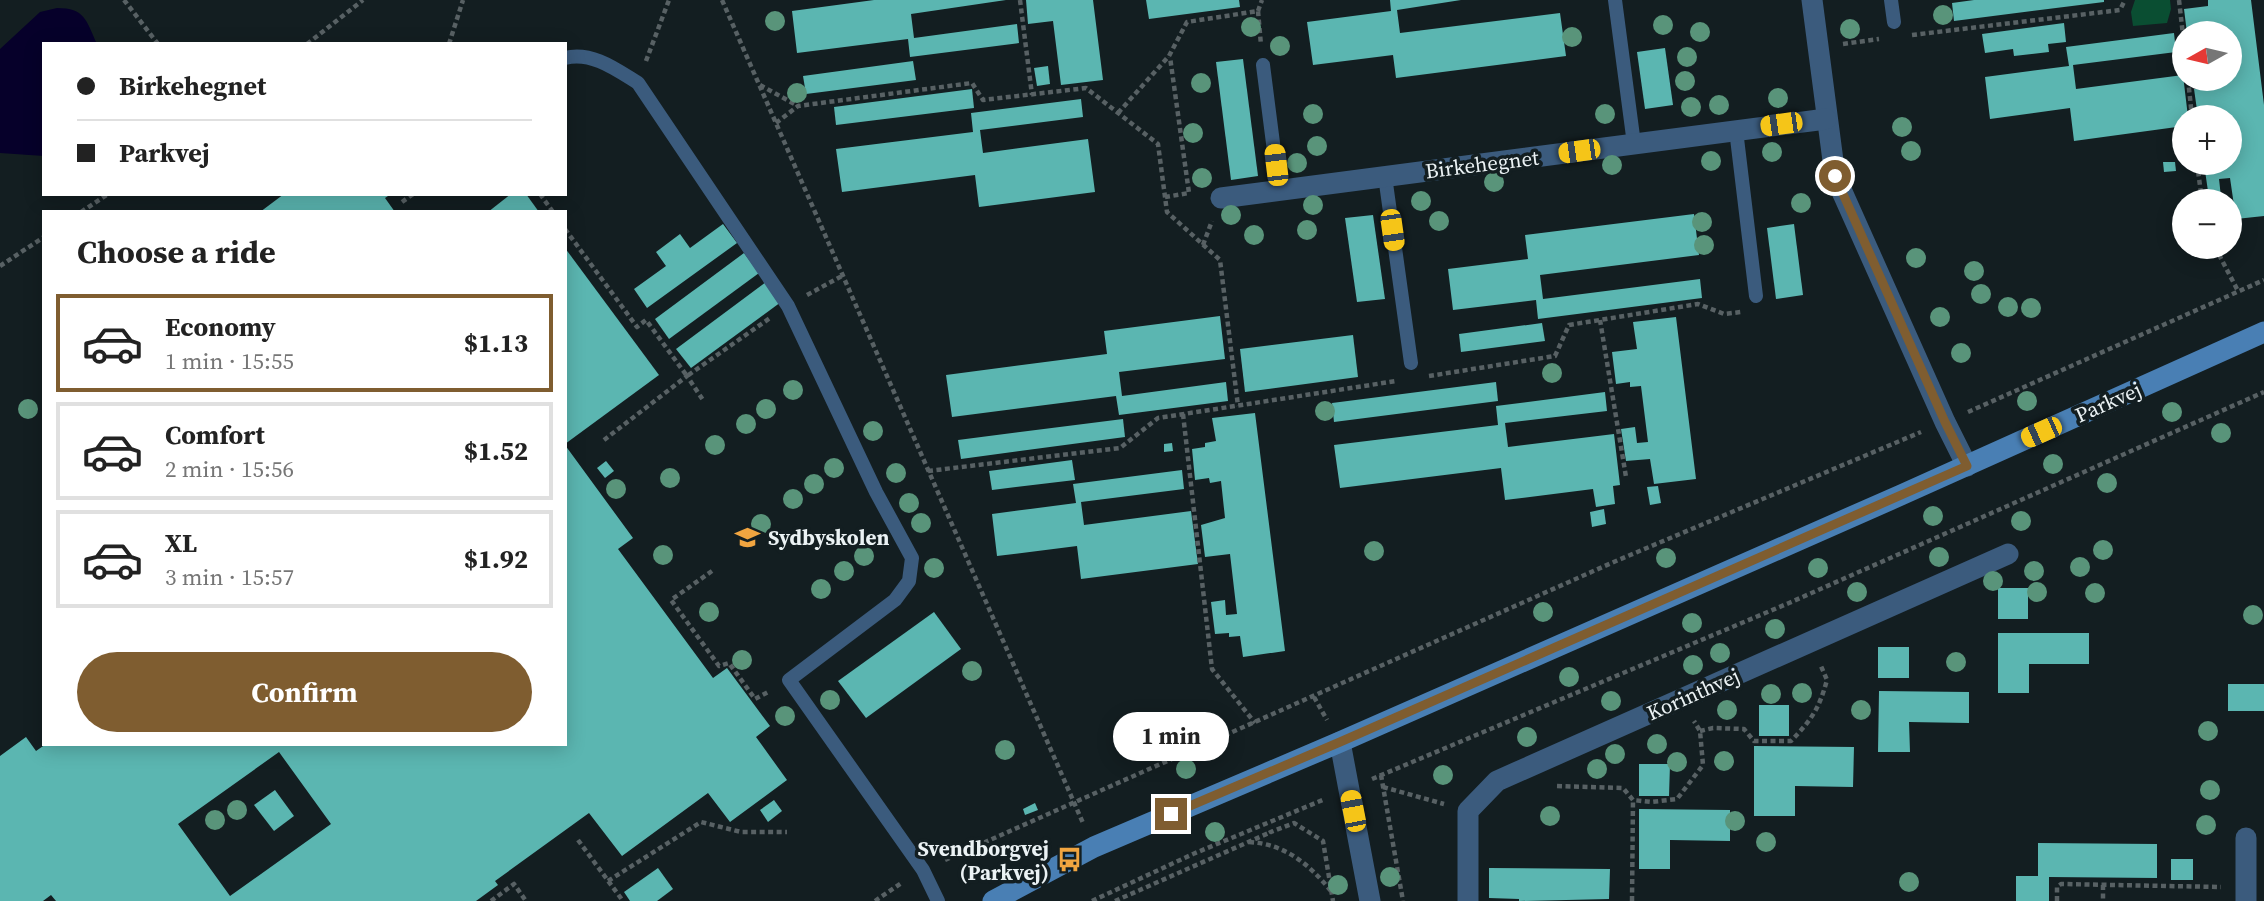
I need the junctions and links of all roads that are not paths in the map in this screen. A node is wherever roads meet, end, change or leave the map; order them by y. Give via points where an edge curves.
1 (1615, 0) edge
2 (1812, 0) edge
3 (1891, 0) edge
4 (1894, 22) dead end
5 (567, 57) edge
6 (1263, 65) road end
7 (1826, 119) junction
8 (1735, 130) junction
9 (1634, 144) junction
10 (1385, 176) junction
11 (1279, 190) junction
12 (1221, 198) dead end
13 (1756, 296) road end
14 (2264, 332) edge
15 (1411, 363) dead end
16 (1967, 466) junction
17 (2008, 554) dead end
18 (1340, 742) junction
19 (2246, 838) dead end
20 (2246, 894) edge
21 (938, 901) edge
22 (993, 901) edge
23 (1370, 901) edge
24 (1468, 901) edge

1 - 9 lane
2 - 7 street
3 - 4 lane
5 - 21 lane via 606,62 638,83 788,306 912,558 909,581 895,600 789,680 923,870
6 - 11 lane
7 - 8 street, Birkehegnet
7 - 16 street via 1835,176
8 - 9 street, Birkehegnet
8 - 13 lane
9 - 10 street, Birkehegnet
10 - 11 street, Birkehegnet
10 - 15 lane
11 - 12 street, Birkehegnet
14 - 16 street, Parkvej
16 - 18 street, Parkvej
17 - 24 street, Korinthvej via 1497,781 1468,811
18 - 22 street, Parkvej via 1094,847
18 - 23 street
19 - 20 street

